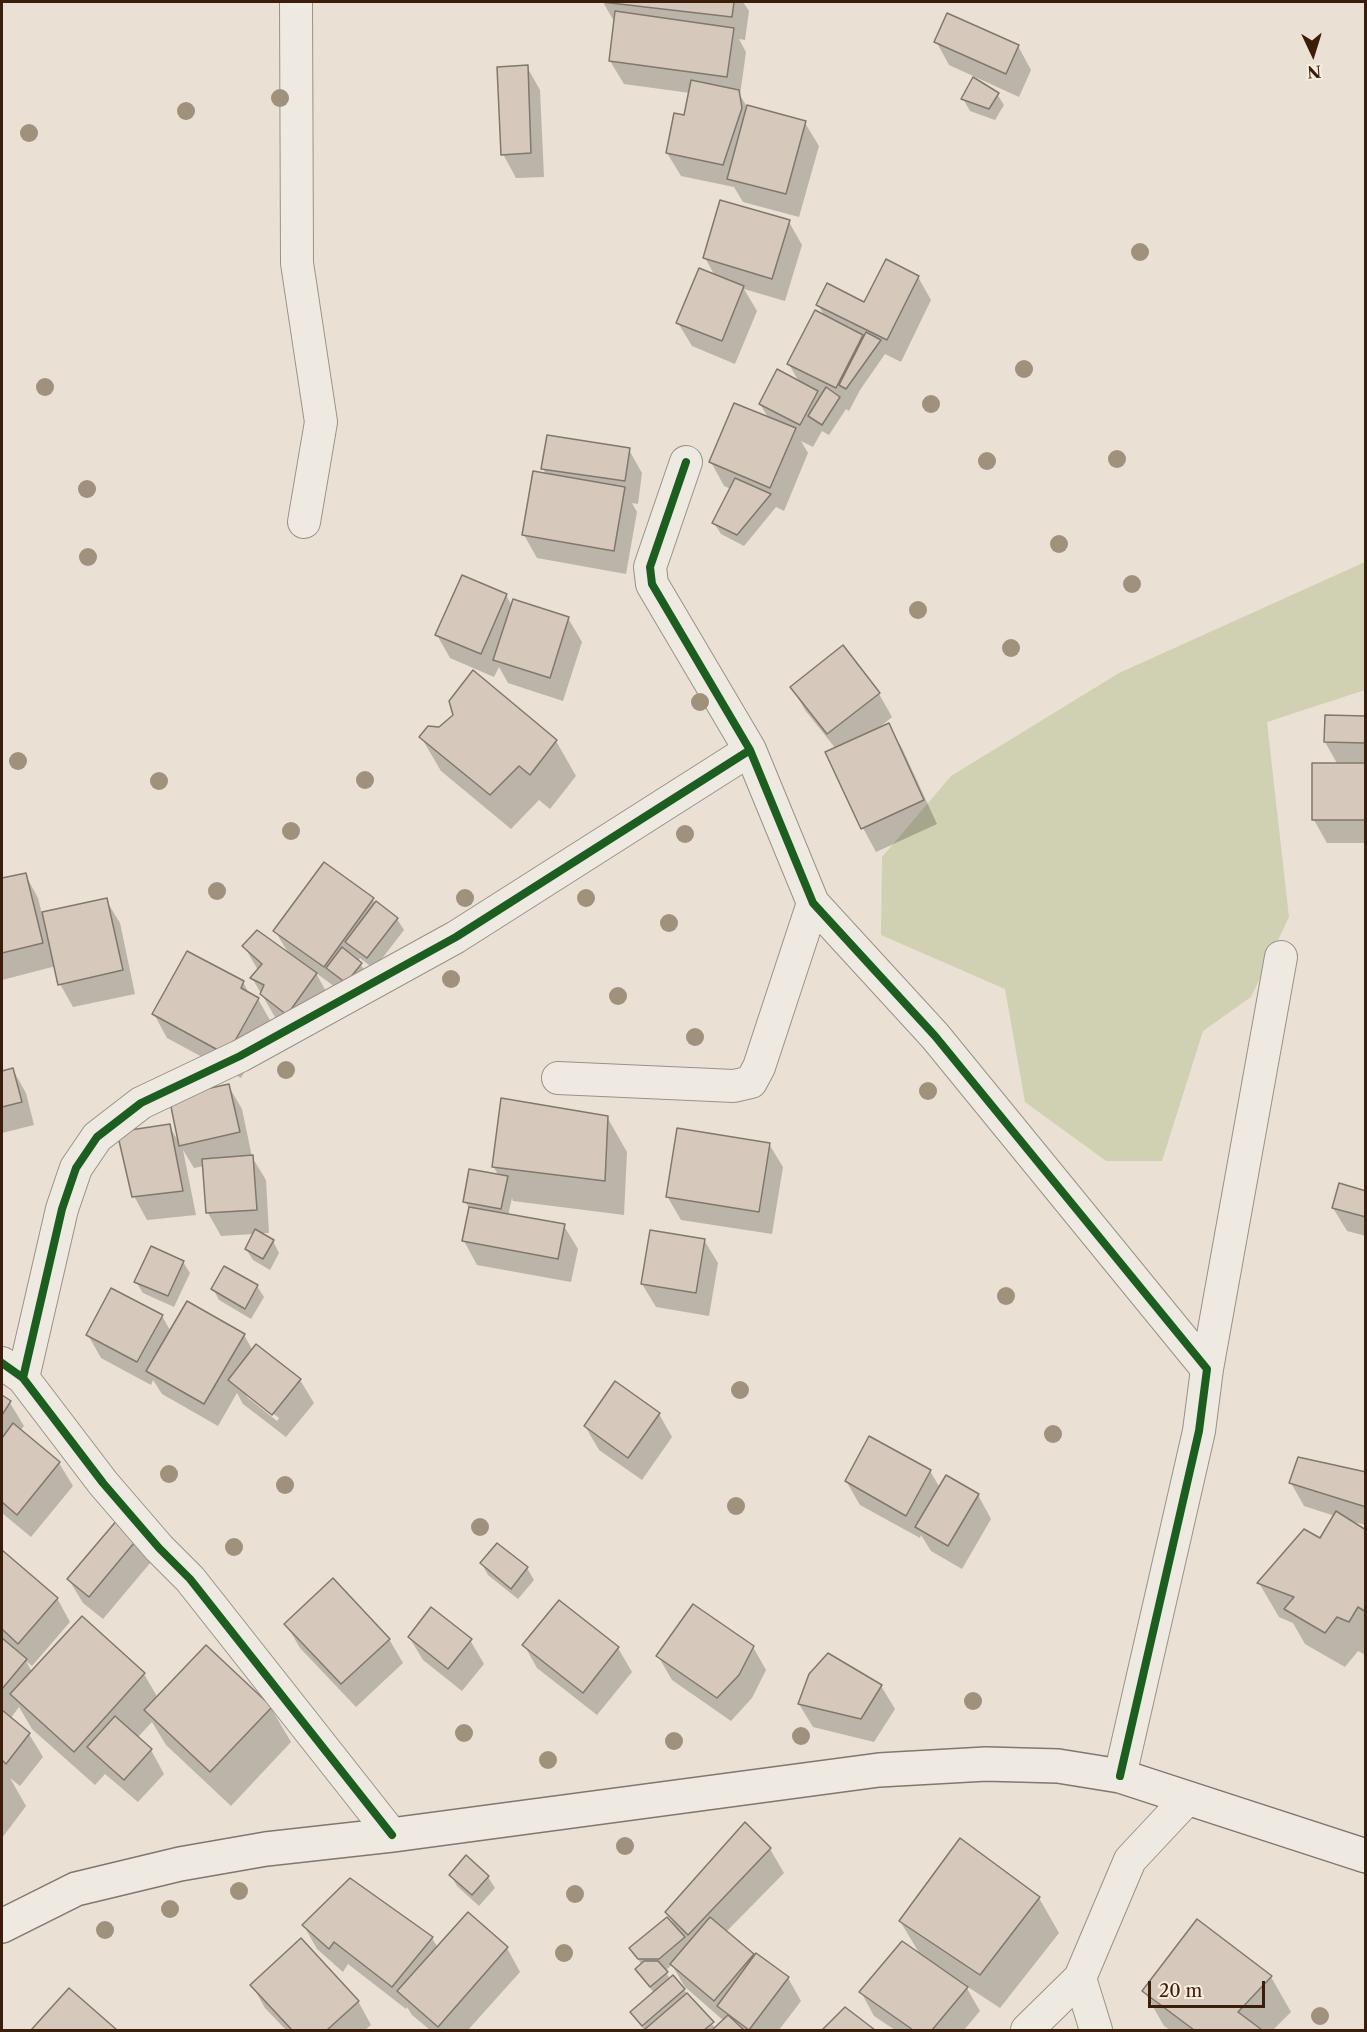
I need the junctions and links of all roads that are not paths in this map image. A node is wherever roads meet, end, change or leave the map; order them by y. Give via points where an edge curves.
1 (296, 2) edge
2 (686, 462) dead end
3 (304, 522) dead end
4 (750, 750) junction
5 (813, 903) junction
6 (1281, 957) dead end
7 (558, 1077) dead end
8 (1207, 1368) junction
9 (12, 1371) edge
10 (1120, 1776) junction
11 (1188, 1798) junction
12 (392, 1835) junction
13 (1365, 1856) edge
14 (2, 1926) edge
15 (1080, 1978) junction
16 (1027, 2031) edge
17 (1096, 2031) edge

1 - 3 street via 297,263 321,422
2 - 4 street via 650,567 652,584
4 - 5 street
4 - 9 street via 456,937 240,1056 141,1103 98,1137 76,1168
5 - 7 street via 752,1082 734,1086
5 - 8 street via 935,1036
6 - 8 street
8 - 10 street via 1199,1431
9 - 12 street via 103,1483 190,1579
10 - 11 main road
10 - 12 main road via 1048,1766 986,1764 879,1770
11 - 13 main road
11 - 15 street via 1130,1860
12 - 14 main road via 266,1849 180,1864 76,1889
15 - 16 street
15 - 17 street

